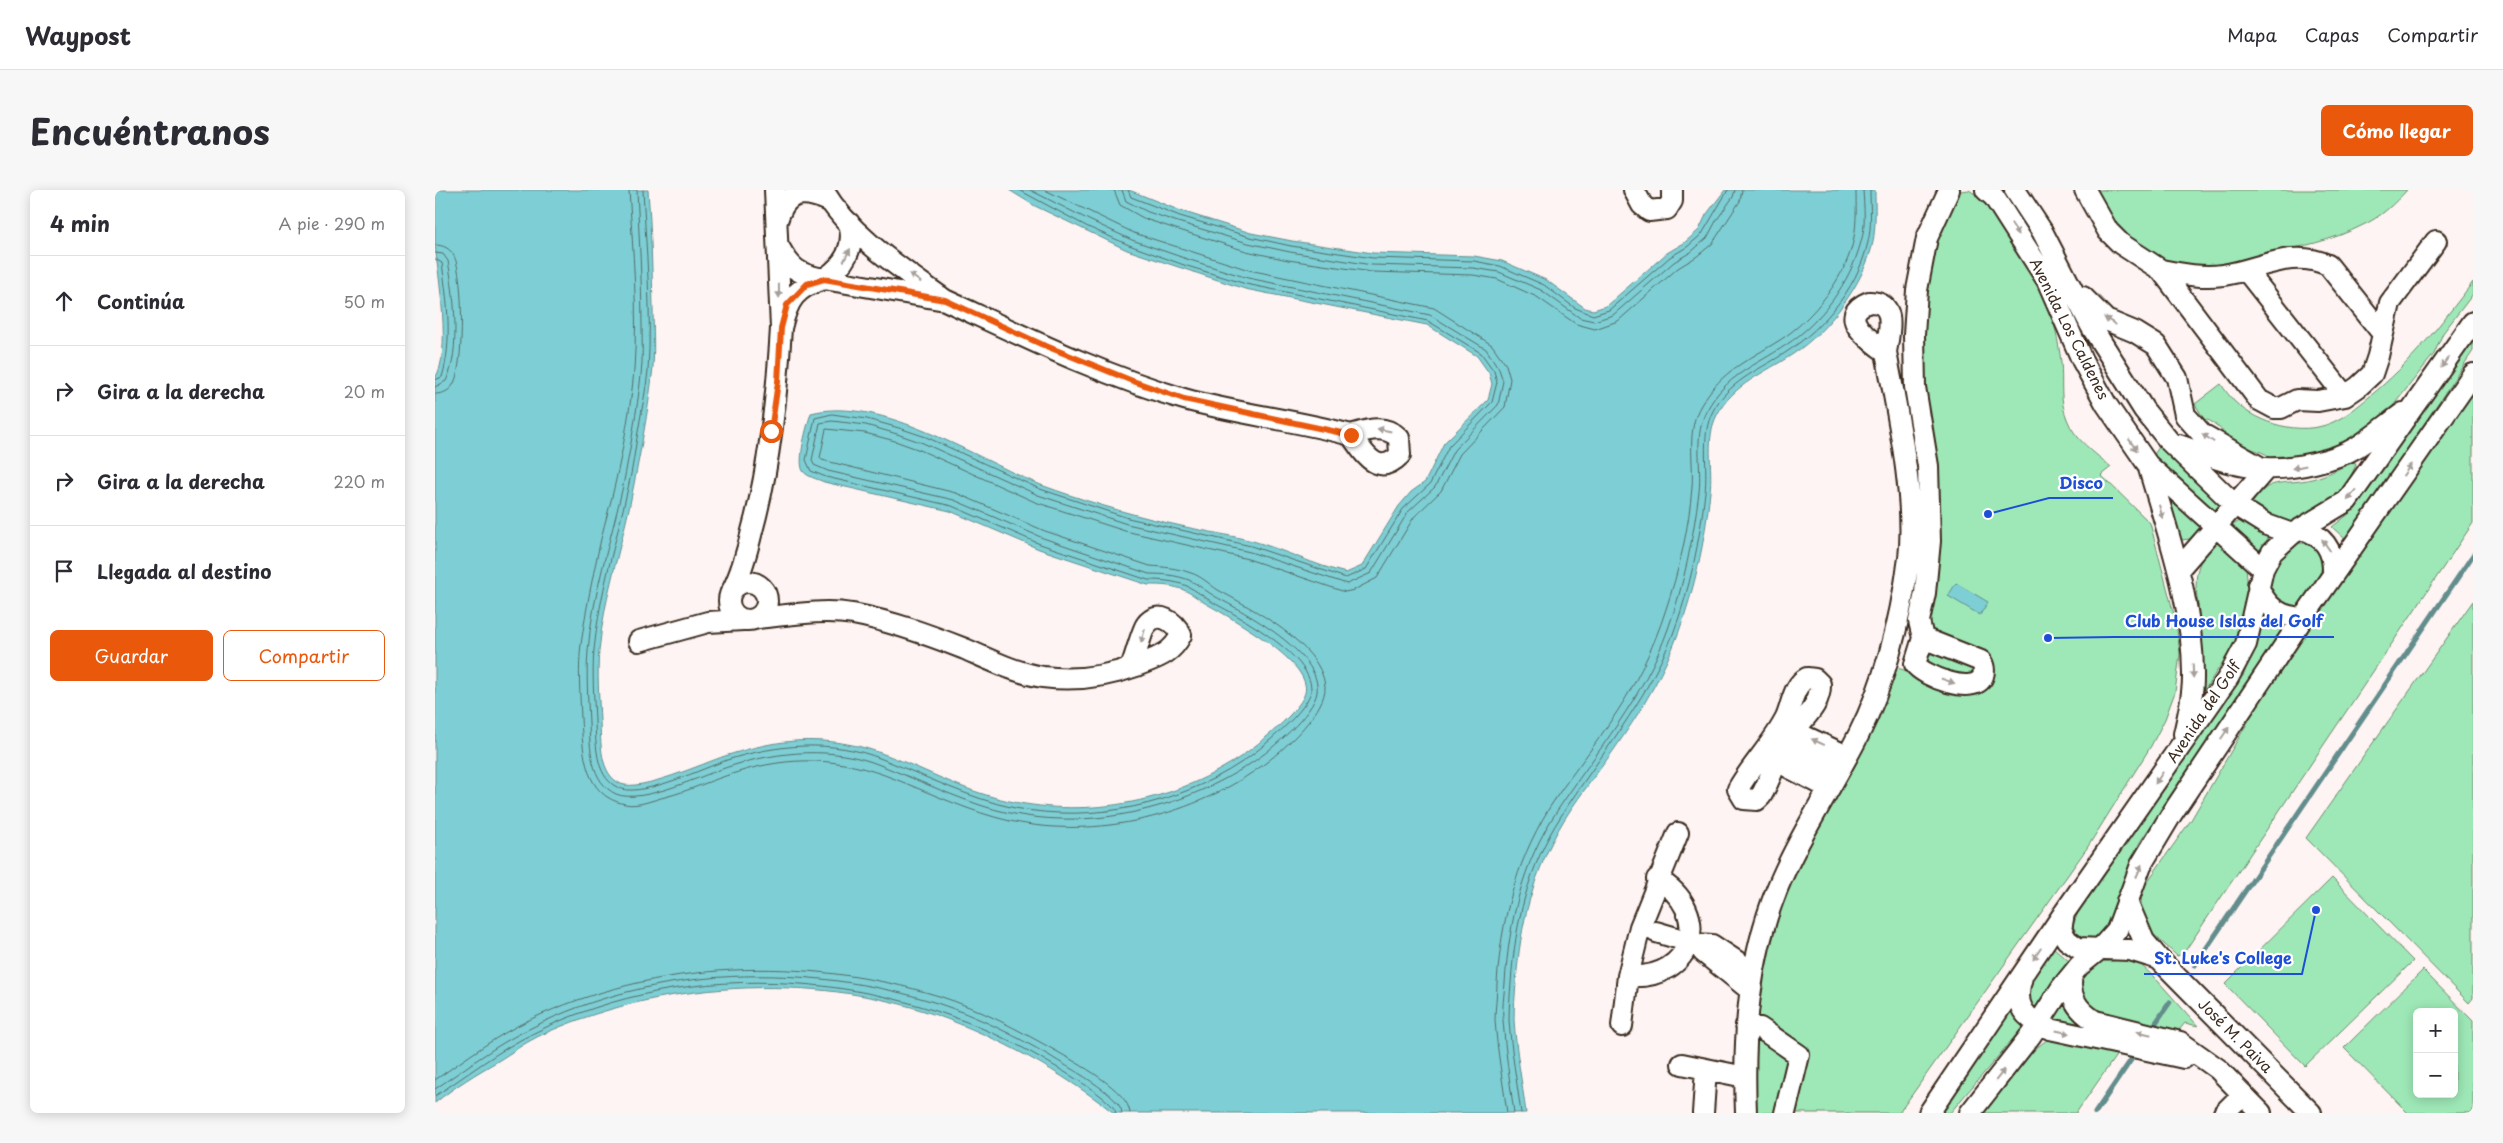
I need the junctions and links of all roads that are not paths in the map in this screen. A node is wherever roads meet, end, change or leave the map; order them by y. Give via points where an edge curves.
1 (775, 190) edge
2 (1634, 190) edge
3 (1673, 190) edge
4 (1949, 190) edge
5 (1986, 190) edge
6 (2015, 190) edge
7 (2085, 190) edge
8 (826, 196) edge
9 (777, 221) junction
10 (849, 224) junction
11 (2436, 241) dead end
12 (779, 247) junction
13 (2161, 270) junction
14 (2246, 270) junction
15 (824, 279) junction
16 (2069, 282) junction
17 (945, 300) junction
18 (2473, 322) edge
19 (781, 328) junction
20 (2383, 334) junction
21 (1886, 352) dead end
22 (2473, 374) edge
23 (2345, 396) junction
24 (2417, 402) junction
25 (1351, 435) dead end
26 (2169, 441) junction
27 (2148, 465) junction
28 (2265, 470) junction
29 (2235, 505) junction
30 (2217, 526) junction
31 (2297, 532) junction
32 (746, 554) junction
33 (2178, 570) junction
34 (2333, 574) junction
35 (2261, 577) junction
36 (763, 590) junction
37 (731, 592) junction
38 (800, 615) junction
39 (2303, 618) junction
40 (751, 619) junction
41 (708, 622) junction
42 (639, 642) dead end
43 (1921, 646) dead end
44 (1131, 667) dead end
45 (1784, 735) dead end
46 (2182, 743) junction
47 (1788, 767) dead end
48 (1838, 772) junction
49 (1678, 833) dead end
50 (1657, 879) junction
51 (2127, 901) junction
52 (2064, 913) junction
53 (1656, 932) dead end
54 (1693, 943) junction
55 (2100, 949) junction
56 (2159, 959) junction
57 (2022, 975) junction
58 (2072, 975) junction
59 (1628, 976) junction
60 (1751, 981) junction
61 (2038, 1024) junction
62 (1746, 1025) junction
63 (1622, 1026) dead end
64 (1682, 1064) dead end
65 (1706, 1069) junction
66 (2218, 1069) junction
67 (1745, 1077) junction
68 (2243, 1094) junction
69 (1703, 1113) edge
70 (1746, 1113) edge
71 (1785, 1113) edge
72 (1929, 1113) edge
73 (1970, 1113) edge
74 (2224, 1113) edge
75 (2261, 1113) edge
76 (2311, 1113) edge

1 - 9 street
2 - 3 street via 1649,211 1667,209
4 - 43 street via 1927,238 1917,290 1914,335 1915,387 1928,466 1930,541 1919,622
5 -> 27 street, Avenida Los Caldenes via 1994,197 2047,280 2086,368 2106,404
6 - 16 street, Avenida Los Caldenes via 2042,231
7 - 13 street via 2108,231 2121,244
8 - 9 street via 805,192 796,195 781,208
8 - 10 street
9 - 12 street
15 -> 10 street via 837,271 846,259 853,234
17 -> 10 street
11 - 20 street via 2390,303
12 - 15 street via 789,265 801,273
12 -> 19 street
13 - 14 street via 2194,276
13 - 23 street via 2259,400 2281,408 2297,400 2318,401
14 - 20 street via 2268,262 2303,258 2328,265
14 - 23 street
15 - 17 street
15 - 19 street via 807,284 796,293 787,305
16 - 26 street, Avenida Los Caldenes via 2091,326
28 -> 16 street via 2201,434 2185,416 2177,378 2156,345 2107,320
17 - 25 street via 1041,344 1175,396
18 -> 24 street, Avenida del Golf
19 - 32 street via 778,382 765,473
20 - 23 street via 2372,374
21 - 48 street via 1908,490 1909,555 1895,631 1876,694
34 -> 22 street, Avenida del Golf
24 -> 28 street via 2355,448 2326,460 2293,468
24 -> 31 street, Avenida del Golf via 2347,501
26 - 28 street via 2226,463
26 - 29 street, Avenida Los Caldenes
27 - 30 street, Avenida Los Caldenes
27 -> 33 street
28 - 29 street
29 - 30 street
29 - 31 street, Avenida Los Caldenes via 2267,525
30 - 33 street
30 - 35 street, Avenida Los Caldenes
34 -> 31 street via 2330,550 2323,540 2313,532
31 - 35 street, Avenida del Golf via 2272,552
32 - 36 street
32 - 37 street
33 -> 46 street via 2192,641 2193,679
34 - 39 street, Avenida del Golf
35 - 39 street via 2262,596 2279,613
35 - 46 street, Avenida del Golf via 2246,644 2239,660
36 - 37 street via 750,582 737,585
36 - 38 street
36 - 40 street via 766,609
37 - 40 street via 729,602 733,614
37 - 41 street via 722,611
38 - 40 street
38 - 44 street via 852,614 923,633 1015,670 1042,677 1097,677
51 -> 39 street, Avenida del Golf via 2141,865 2156,839
40 - 41 street
41 - 42 street
45 - 48 street via 1804,736
46 -> 52 street, Avenida del Golf
47 - 48 street
48 - 60 street via 1776,890
49 - 50 street
50 - 54 street via 1672,887 1683,900 1689,914
50 - 59 street via 1639,927
51 - 55 street, Avenida del Golf via 2117,930
51 - 56 street, José M. Paiva via 2144,940
52 - 55 street, José M. Paiva via 2061,930 2067,940 2077,948
52 -> 57 street, Avenida del Golf
53 - 54 street
54 - 59 street via 1679,962 1662,972 1644,978
54 - 60 street via 1712,945
55 - 56 street, José M. Paiva via 2141,952
55 - 58 street, Avenida del Golf
56 - 76 street, José M. Paiva
57 - 61 street via 2019,1001 2033,1022
57 - 72 street, Avenida del Golf
58 - 61 street, Avenida del Golf
66 -> 58 street via 2180,1042 2089,1018 2072,996 2069,988
59 - 63 street
60 - 62 street
61 -> 66 street via 2176,1054
73 -> 61 street, Avenida del Golf
62 - 67 street
62 - 71 street via 1760,1028 1799,1055
64 - 65 street
65 - 67 street
65 - 69 street
66 - 68 street
67 - 70 street
68 - 74 street
68 - 75 street

